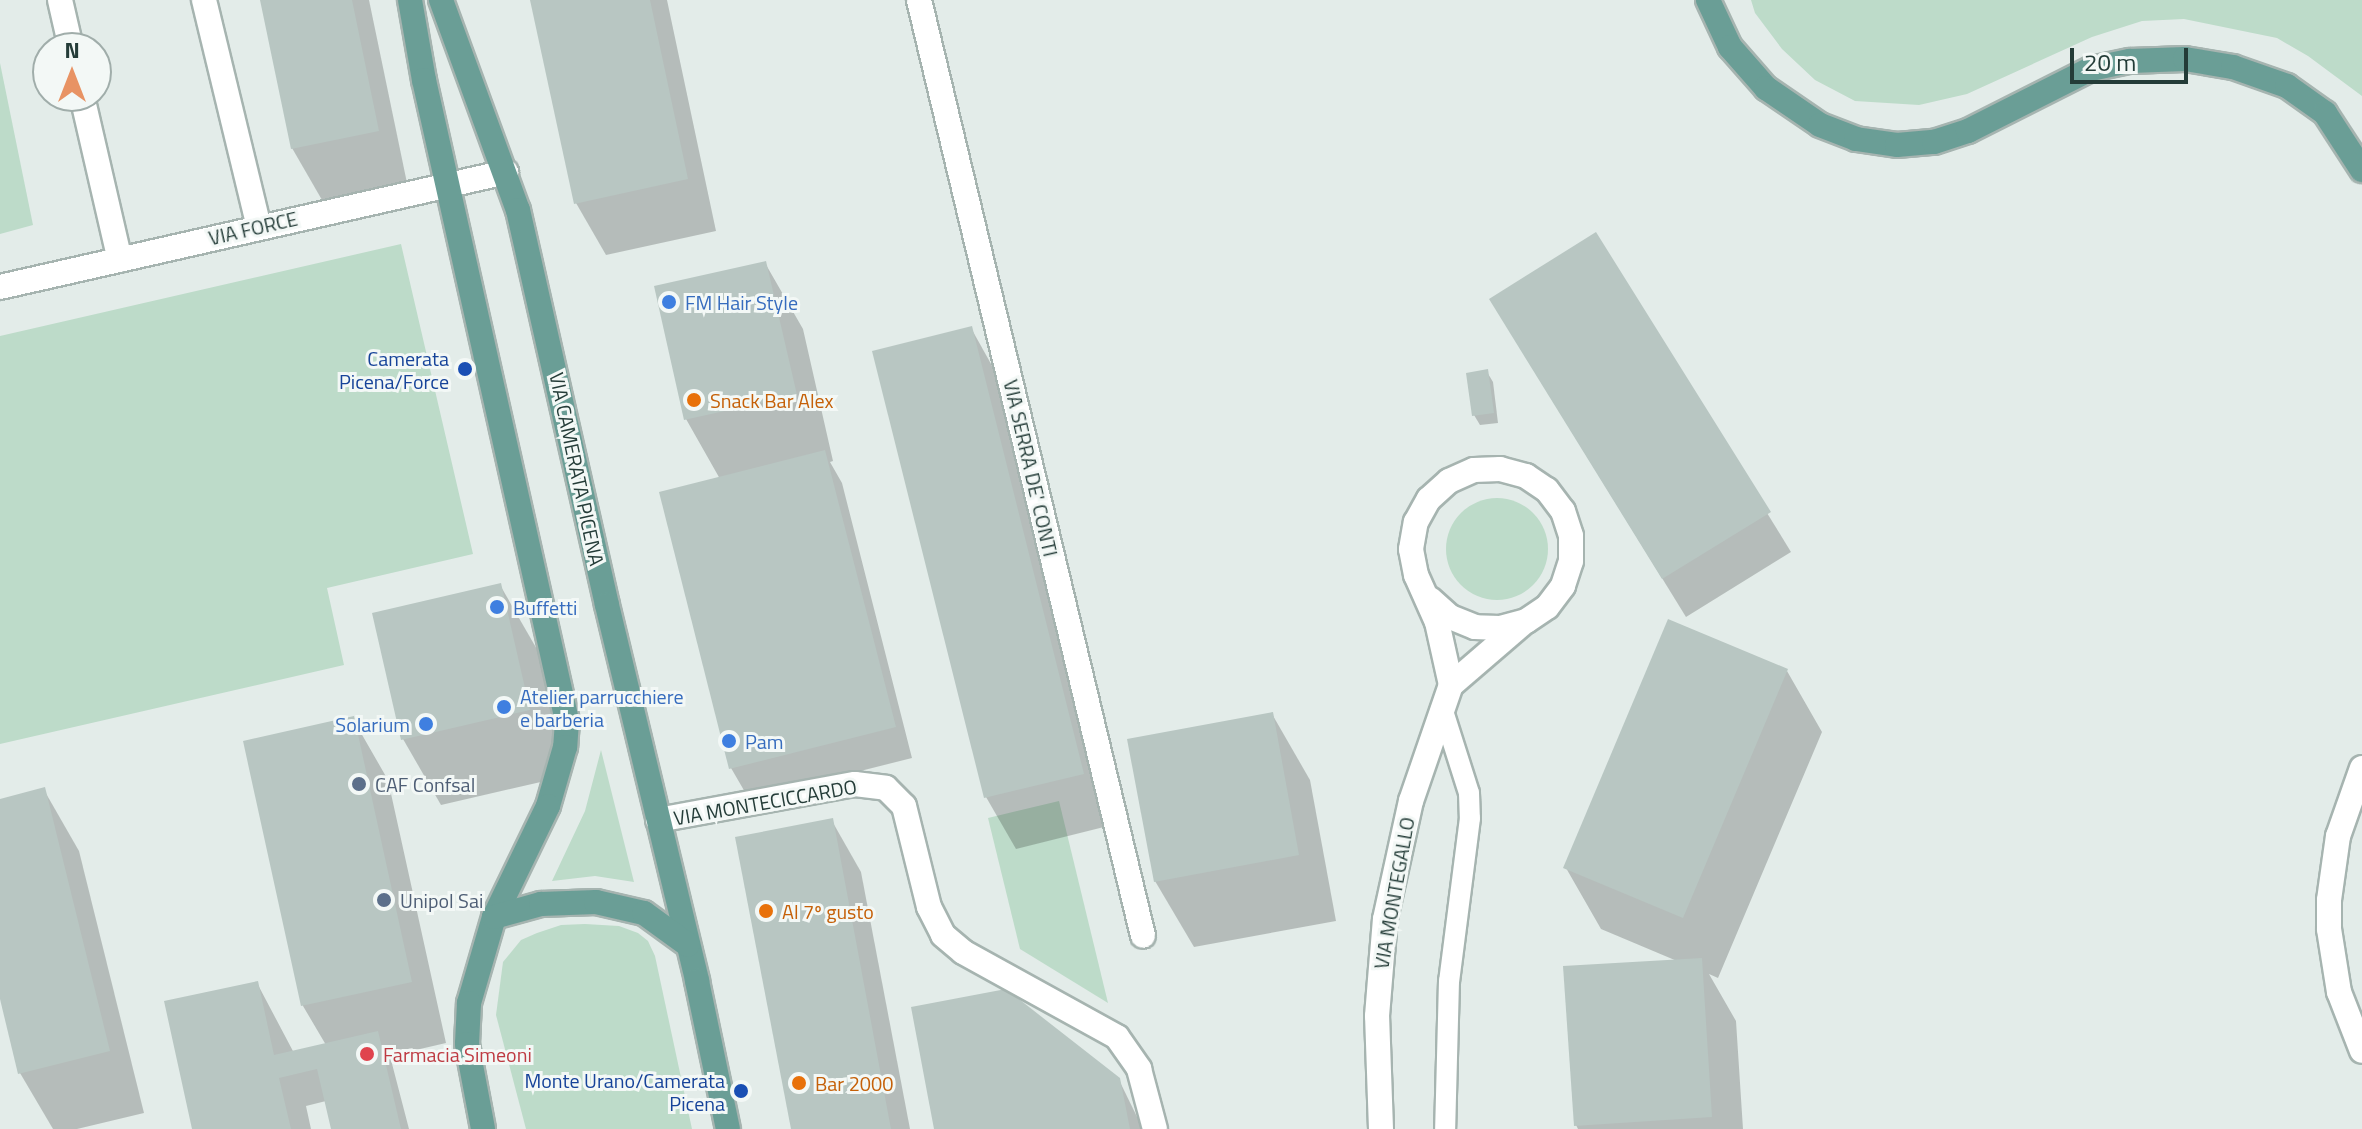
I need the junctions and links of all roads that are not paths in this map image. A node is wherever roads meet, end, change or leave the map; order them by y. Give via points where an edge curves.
1 (60, 0) edge
2 (204, 0) edge
3 (410, 0) edge
4 (441, 0) edge
5 (919, 0) edge
6 (1708, 0) edge
7 (67, 32) edge
8 (86, 112) edge
9 (2362, 170) edge
10 (506, 172) junction
11 (448, 183) junction
12 (259, 227) junction
13 (120, 260) junction
14 (0, 287) edge
15 (1430, 599) junction
16 (1526, 621) junction
17 (1451, 685) junction
18 (1443, 711) junction
19 (2362, 768) edge
20 (658, 820) junction
21 (494, 917) junction
22 (1143, 936) dead end
23 (688, 945) junction
24 (2362, 1051) edge
25 (483, 1129) edge
26 (728, 1129) edge
27 (1155, 1129) edge
28 (1381, 1129) edge
29 (1445, 1129) edge

1 - 7 street
2 - 12 street
3 - 11 main road
4 - 10 main road, VIA CAMERATA PICENA
5 - 22 street, VIA SERRA DE' CONTI
6 - 9 main road via 1730,47 1766,88 1820,125 1856,139 1897,145 1934,142 1968,131 2091,69 2185,59 2233,67 2287,86 2325,113
8 - 13 street
10 - 11 street, VIA FORCE
10 - 20 main road, VIA CAMERATA PICENA via 541,301
11 - 12 street, VIA FORCE
11 - 21 main road via 567,721 548,806
12 - 13 street, VIA FORCE
13 - 14 street, VIA FORCE
15 - 16 street via 1450,617 1475,627
15 - 16 street, VIA MONTEGALLO via 1416,575 1411,549 1416,522 1429,499 1449,481 1474,470 1500,469 1526,476 1547,490 1563,511 1571,536 1563,586 1547,607
15 - 17 street, VIA MONTEGALLO
16 - 17 street, VIA MONTEGALLO
17 - 18 street, VIA MONTEGALLO
18 - 28 street, VIA MONTEGALLO via 1411,801 1385,919 1377,1016
18 - 29 lane via 1467,783 1470,818 1449,981
19 - 24 street via 2338,836 2329,900 2339,992
20 - 23 main road, VIA CAMERATA PICENA
20 - 27 street, VIA MONTECICCARDO via 855,784 886,788 904,806 929,907 943,935 963,952 1117,1037 1139,1069
21 - 23 main road via 541,904 596,902 644,913
21 - 25 main road via 466,1022
23 - 26 main road, VIA CAMERATA PICENA

